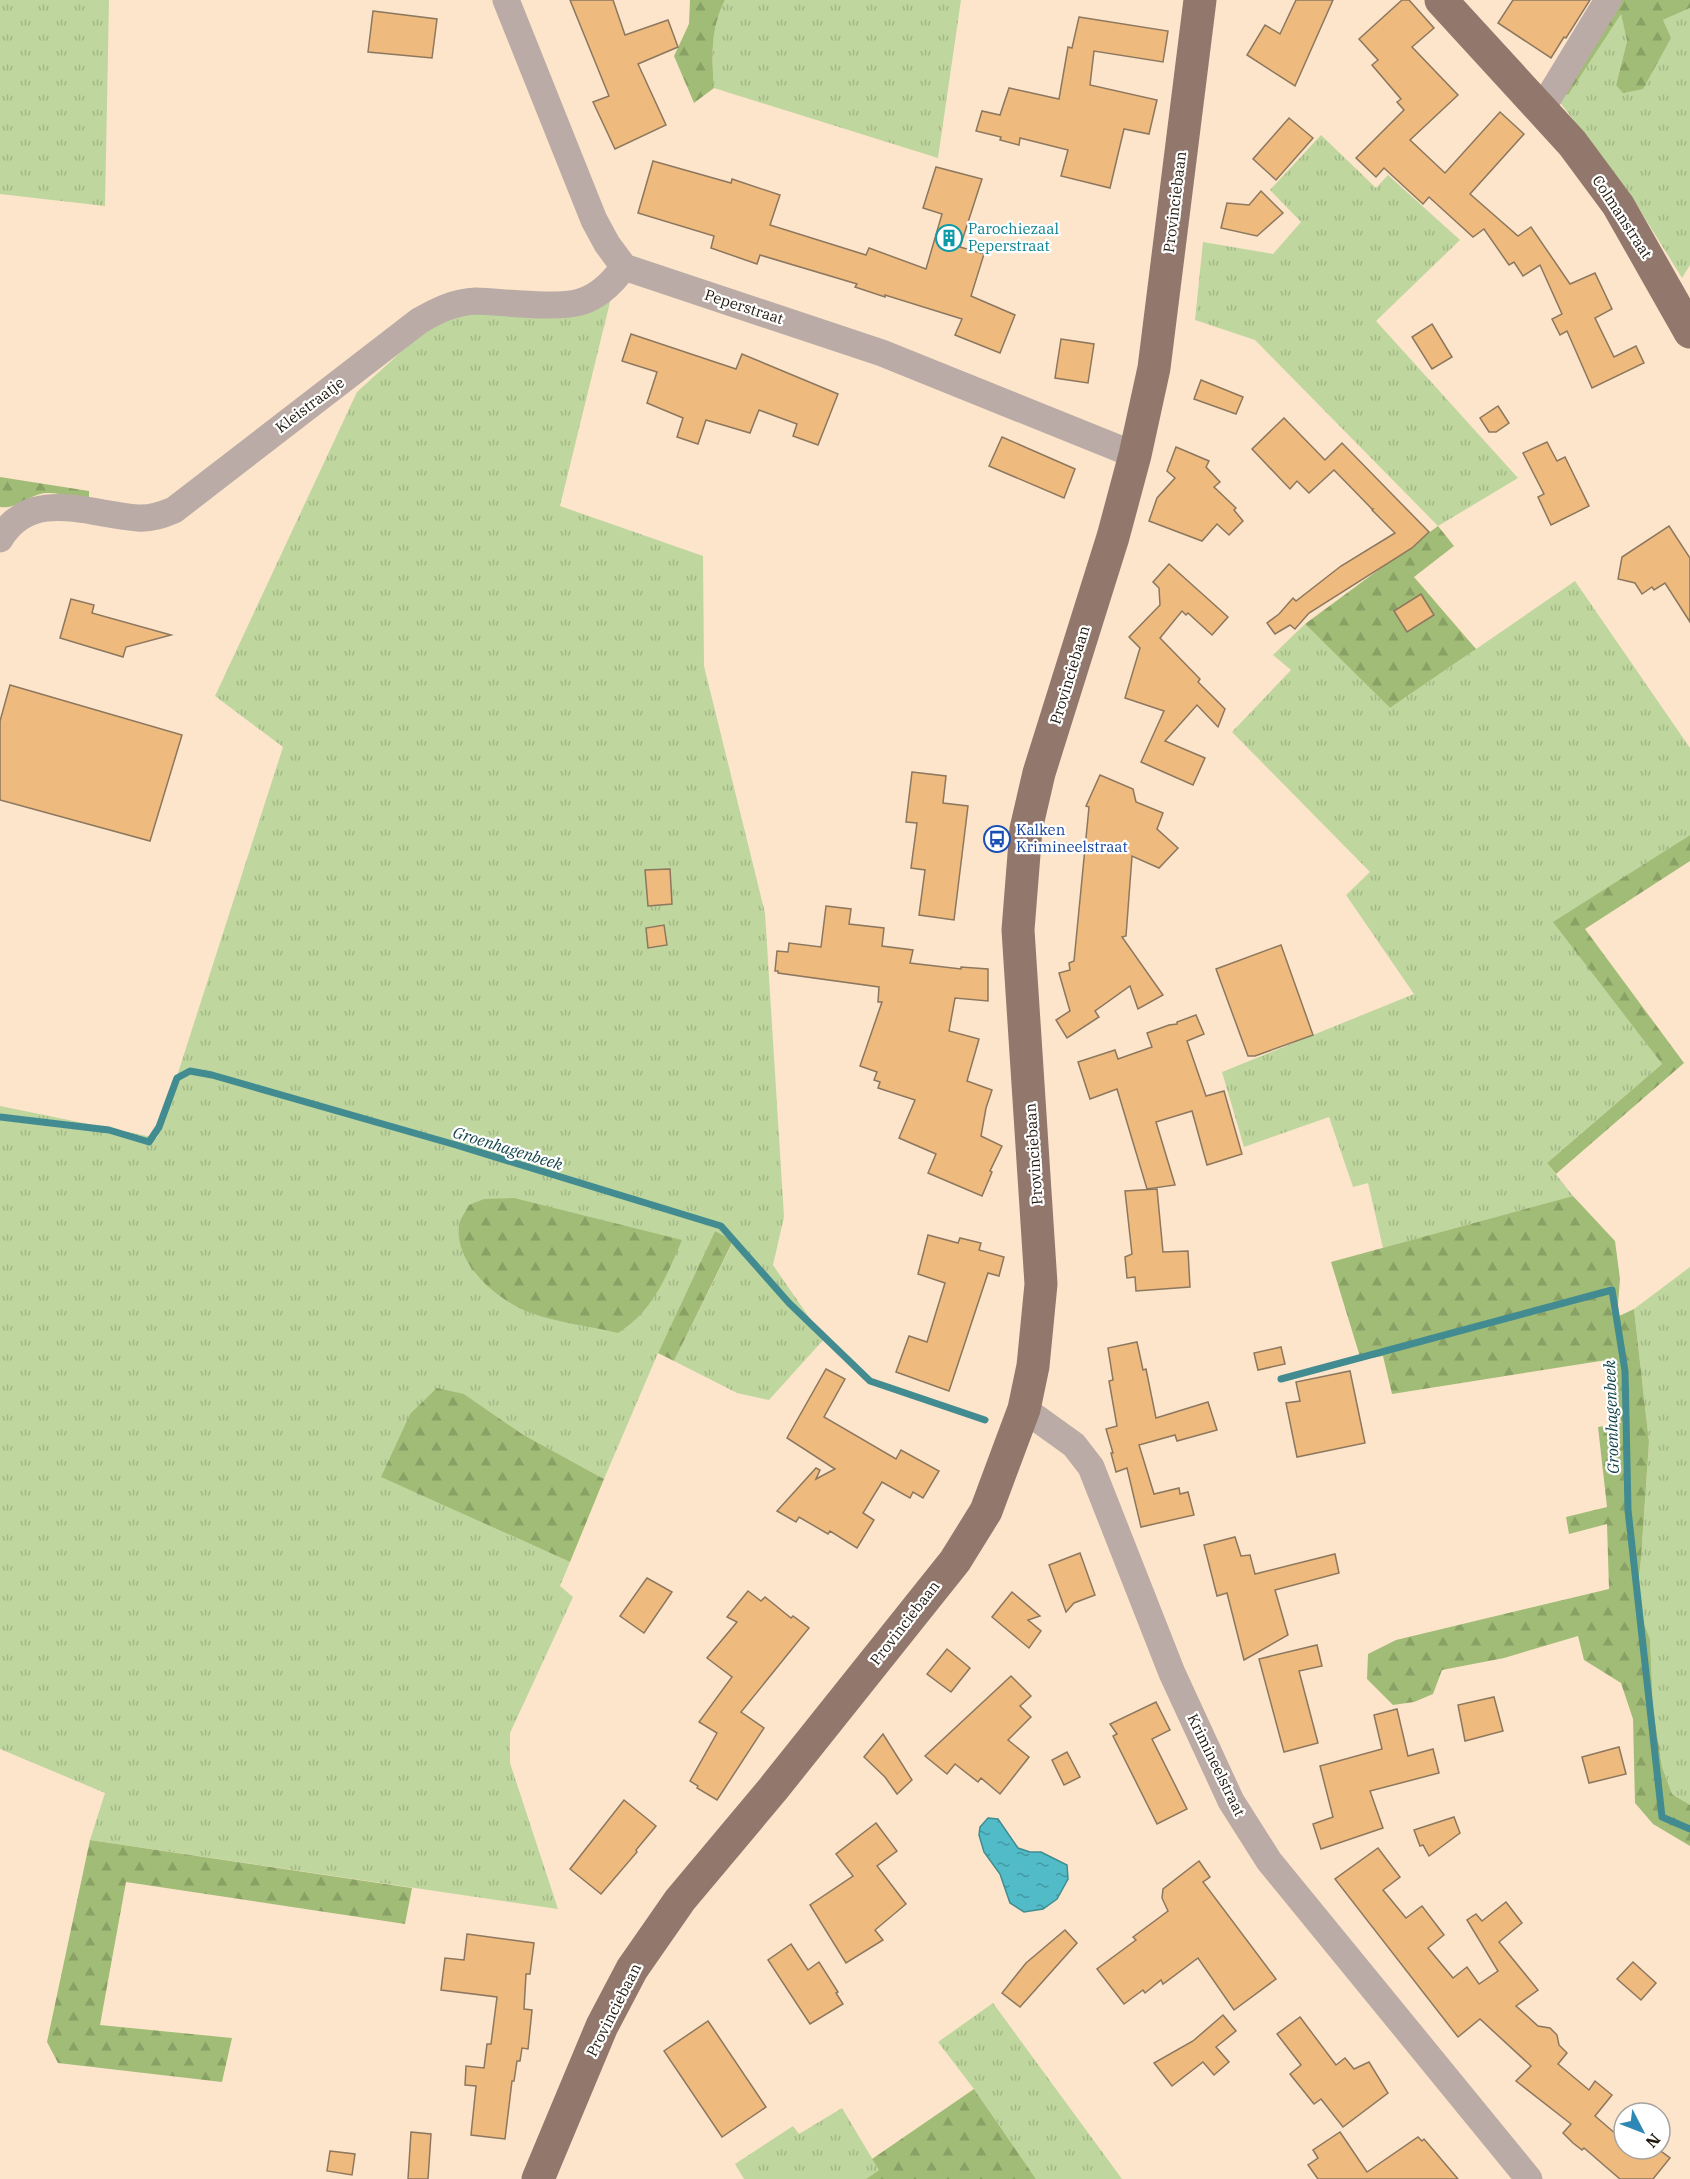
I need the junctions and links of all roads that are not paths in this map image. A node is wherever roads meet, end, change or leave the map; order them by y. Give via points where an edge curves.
1 (506, 0) edge
2 (1200, 0) edge
3 (1442, 0) edge
4 (1608, 0) edge
5 (1542, 110) junction
6 (624, 267) junction
7 (1690, 332) edge
8 (1136, 455) junction
9 (0, 539) edge
10 (1024, 1409) junction
11 (538, 2179) edge
12 (1529, 2179) edge

1 - 6 street via 594,220
2 - 8 main road, Provinciebaan via 1154,368
3 - 5 main road, Colmanstraat
4 - 5 street
5 - 7 main road, Colmanstraat via 1618,205
6 - 8 street, Peperstraat via 882,353
6 - 9 street, Kleistraatje via 597,294 581,302 463,301 442,308 419,321 174,510 139,519 48,506 16,520
8 - 10 main road, Provinciebaan via 1039,772 1026,830 1018,930 1041,1284 1033,1366
10 - 11 main road, Provinciebaan via 986,1511 955,1561 680,1900 632,1969 602,2026
10 - 12 street, Krimineelstraat via 1074,1445 1091,1467 1172,1673 1231,1801 1269,1861

